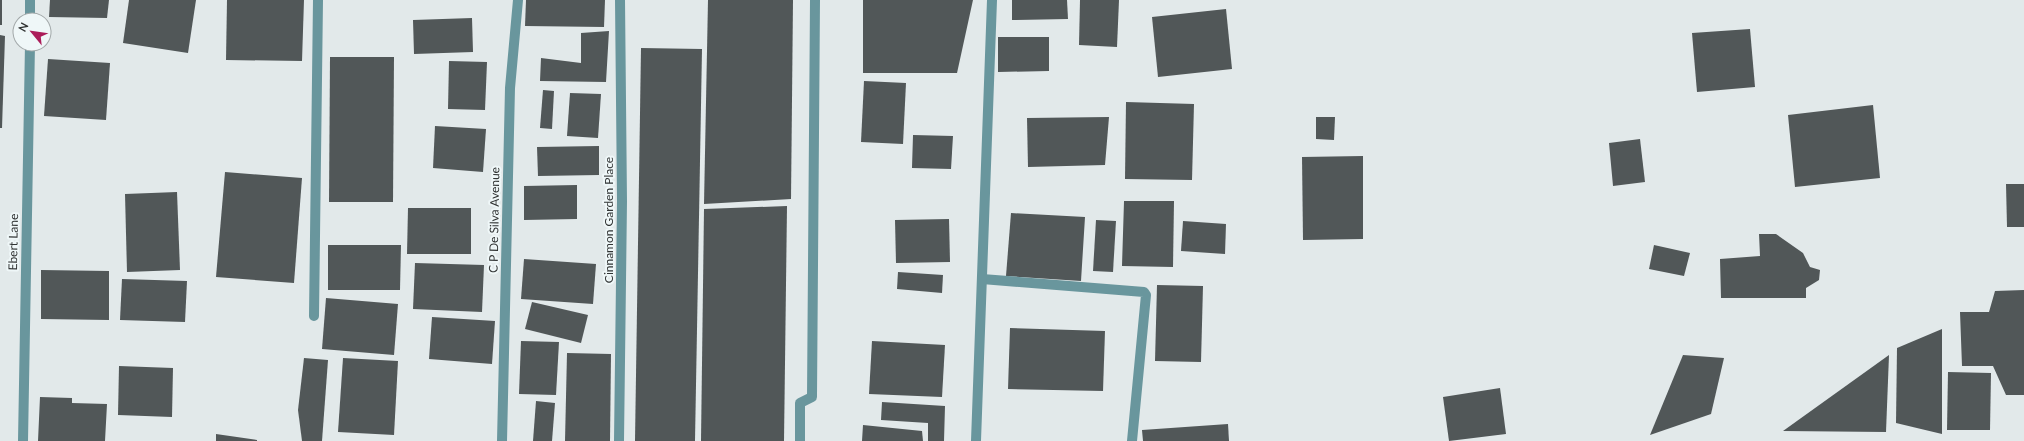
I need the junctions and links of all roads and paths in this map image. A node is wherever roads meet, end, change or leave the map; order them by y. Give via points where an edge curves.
1 (30, 0) edge
2 (318, 0) edge
3 (518, 0) edge
4 (620, 0) edge
5 (815, 0) edge
6 (992, 0) edge
7 (30, 12) edge
8 (30, 52) edge
9 (982, 279) junction
10 (314, 316) dead end
11 (23, 441) edge
12 (502, 441) edge
13 (619, 441) edge
14 (800, 441) edge
15 (976, 441) edge
16 (1132, 441) edge

1 - 7 street
2 - 10 street
3 - 12 street, C P De Silva Avenue via 510,88
4 - 13 street, Cinnamon Garden Place via 622,201
5 - 14 street via 812,397 800,402
6 - 9 street
8 - 11 street, Ebert Lane
9 - 15 street
9 - 16 street via 1144,292 1146,295

